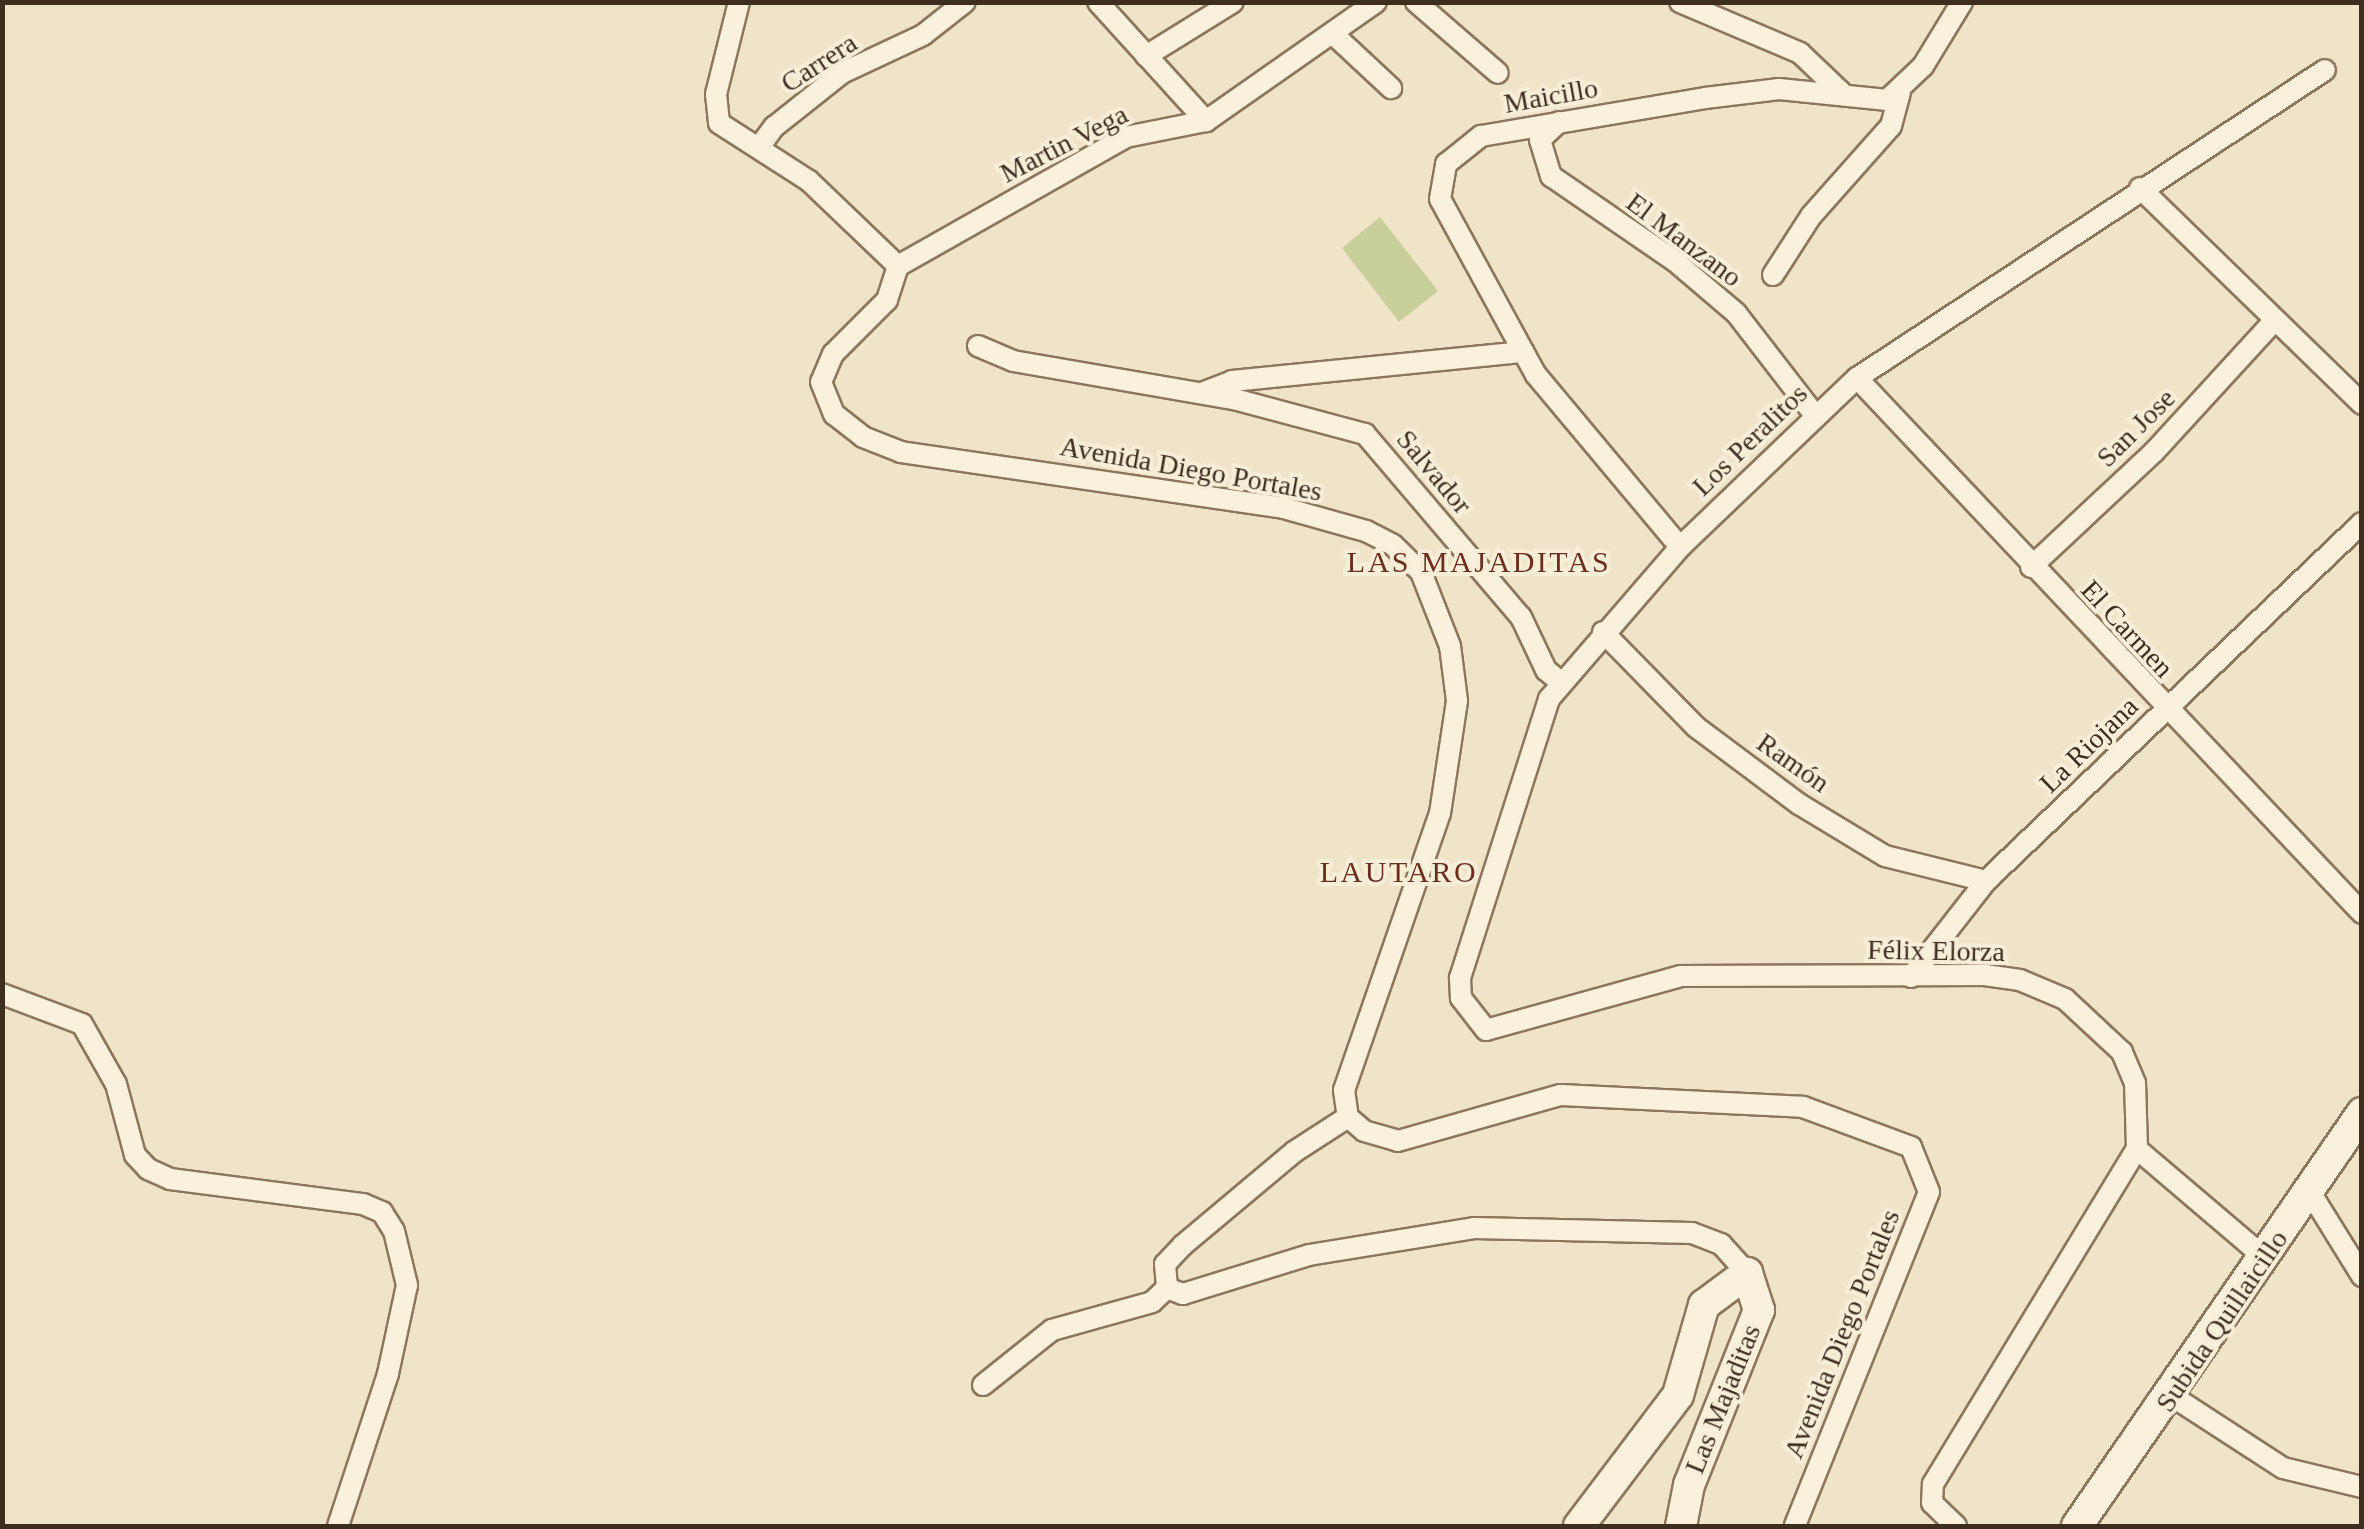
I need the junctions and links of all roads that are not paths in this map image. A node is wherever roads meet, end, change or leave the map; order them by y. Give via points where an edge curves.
1 (739, 2) edge
2 (965, 2) edge
3 (1098, 2) edge
4 (1233, 2) edge
5 (1376, 2) edge
6 (1416, 2) edge
7 (1680, 2) edge
8 (1962, 2) edge
9 (1332, 33) junction
10 (1146, 56) junction
11 (2325, 70) dead end
12 (1498, 73) dead end
13 (1391, 88) dead end
14 (1840, 92) junction
15 (1900, 93) junction
16 (1561, 120) junction
17 (1206, 121) junction
18 (760, 146) junction
19 (2140, 188) junction
20 (898, 266) junction
21 (1773, 275) dead end
22 (2274, 321) junction
23 (978, 346) dead end
24 (1524, 352) junction
25 (1856, 378) junction
26 (1201, 393) junction
27 (2362, 404) edge
28 (1814, 414) junction
29 (2362, 524) edge
30 (1680, 548) junction
31 (2032, 567) junction
32 (1603, 632) junction
33 (1559, 680) junction
34 (2164, 710) junction
35 (1986, 882) junction
36 (2362, 913) edge
37 (1912, 976) junction
38 (2, 994) edge
39 (1486, 1030) joint
40 (2362, 1113) edge
41 (1348, 1117) junction
42 (2137, 1149) junction
43 (2310, 1192) junction
44 (2265, 1258) junction
45 (1746, 1274) junction
46 (2362, 1276) edge
47 (1167, 1288) junction
48 (983, 1385) dead end
49 (2172, 1396) junction
50 (2362, 1487) edge
51 (338, 1526) edge
52 (1579, 1526) edge
53 (1681, 1526) edge
54 (1795, 1526) edge
55 (1956, 1526) edge
56 (2078, 1526) edge

1 - 18 street via 716,94 719,123 742,143
2 - 18 street, Carrera via 923,35 842,73
3 - 10 street
4 - 10 street
5 - 9 street, Martin Vega
6 - 12 street
7 - 14 street via 1800,53
8 - 15 street
9 - 13 street
9 - 17 street, Martin Vega
10 - 17 street
11 - 19 street, Los Peralitos
14 - 15 street, Maicillo via 1868,101
14 - 16 street, Maicillo via 1779,89
15 - 21 street via 1891,126 1811,216
16 - 24 street, Maicillo via 1482,136 1446,164 1440,198
16 - 28 street, El Manzano via 1540,140 1551,176 1676,262 1736,313
17 - 20 street, Martin Vega via 1126,137
18 - 20 street via 810,181
19 - 22 street
19 - 25 street, Los Peralitos
20 - 41 street, Avenida Diego Portales via 887,300 833,354 821,382 834,414 863,437 901,452 1284,508 1394,545 1421,572 1450,646 1457,701 1440,813 1344,1090
22 - 27 street
22 - 31 street, San Jose via 2154,452
23 - 26 street, Salvador via 1013,361
24 - 26 street, Salvador via 1232,381
24 - 30 street, Maicillo
25 - 28 street, Los Peralitos
25 - 31 street, El Carmen
26 - 33 street, Salvador via 1365,434 1521,617 1546,670
28 - 30 street, Los Peralitos
29 - 34 street, La Riojana
30 - 32 street, Los Peralitos
31 - 34 street, El Carmen
32 - 33 street, Los Peralitos
32 - 35 street, Ramón via 1696,727 1799,804 1886,856
33 - 39 street, Los Peralitos via 1460,978 1461,998
34 - 35 street, La Riojana
34 - 36 street, El Carmen
35 - 37 street, La Riojana
37 - 39 street, Félix Elorza via 1681,976
37 - 42 street, Félix Elorza via 2003,978 2065,1000 2122,1052 2135,1084
38 - 51 street via 82,1024 116,1084 135,1155 148,1168 170,1179 363,1204 382,1212 394,1231 407,1285 388,1374
40 - 43 street, Subida Quillaicillo
41 - 47 street via 1294,1152 1182,1245 1165,1264
41 - 54 street, Avenida Diego Portales via 1364,1131 1398,1140 1561,1094 1803,1108 1911,1147 1929,1192
42 - 44 street
42 - 55 street via 1933,1484 1932,1503
43 - 44 street, Subida Quillaicillo
43 - 46 street
44 - 49 street, Subida Quillaicillo
45 - 47 street via 1722,1244 1692,1233 1474,1228 1309,1255 1183,1294
45 - 52 street via 1704,1305 1678,1395
45 - 53 street, Las Majaditas via 1759,1310 1688,1485
47 - 48 street via 1152,1302 1052,1330
49 - 50 street via 2283,1468
49 - 56 street, Subida Quillaicillo

